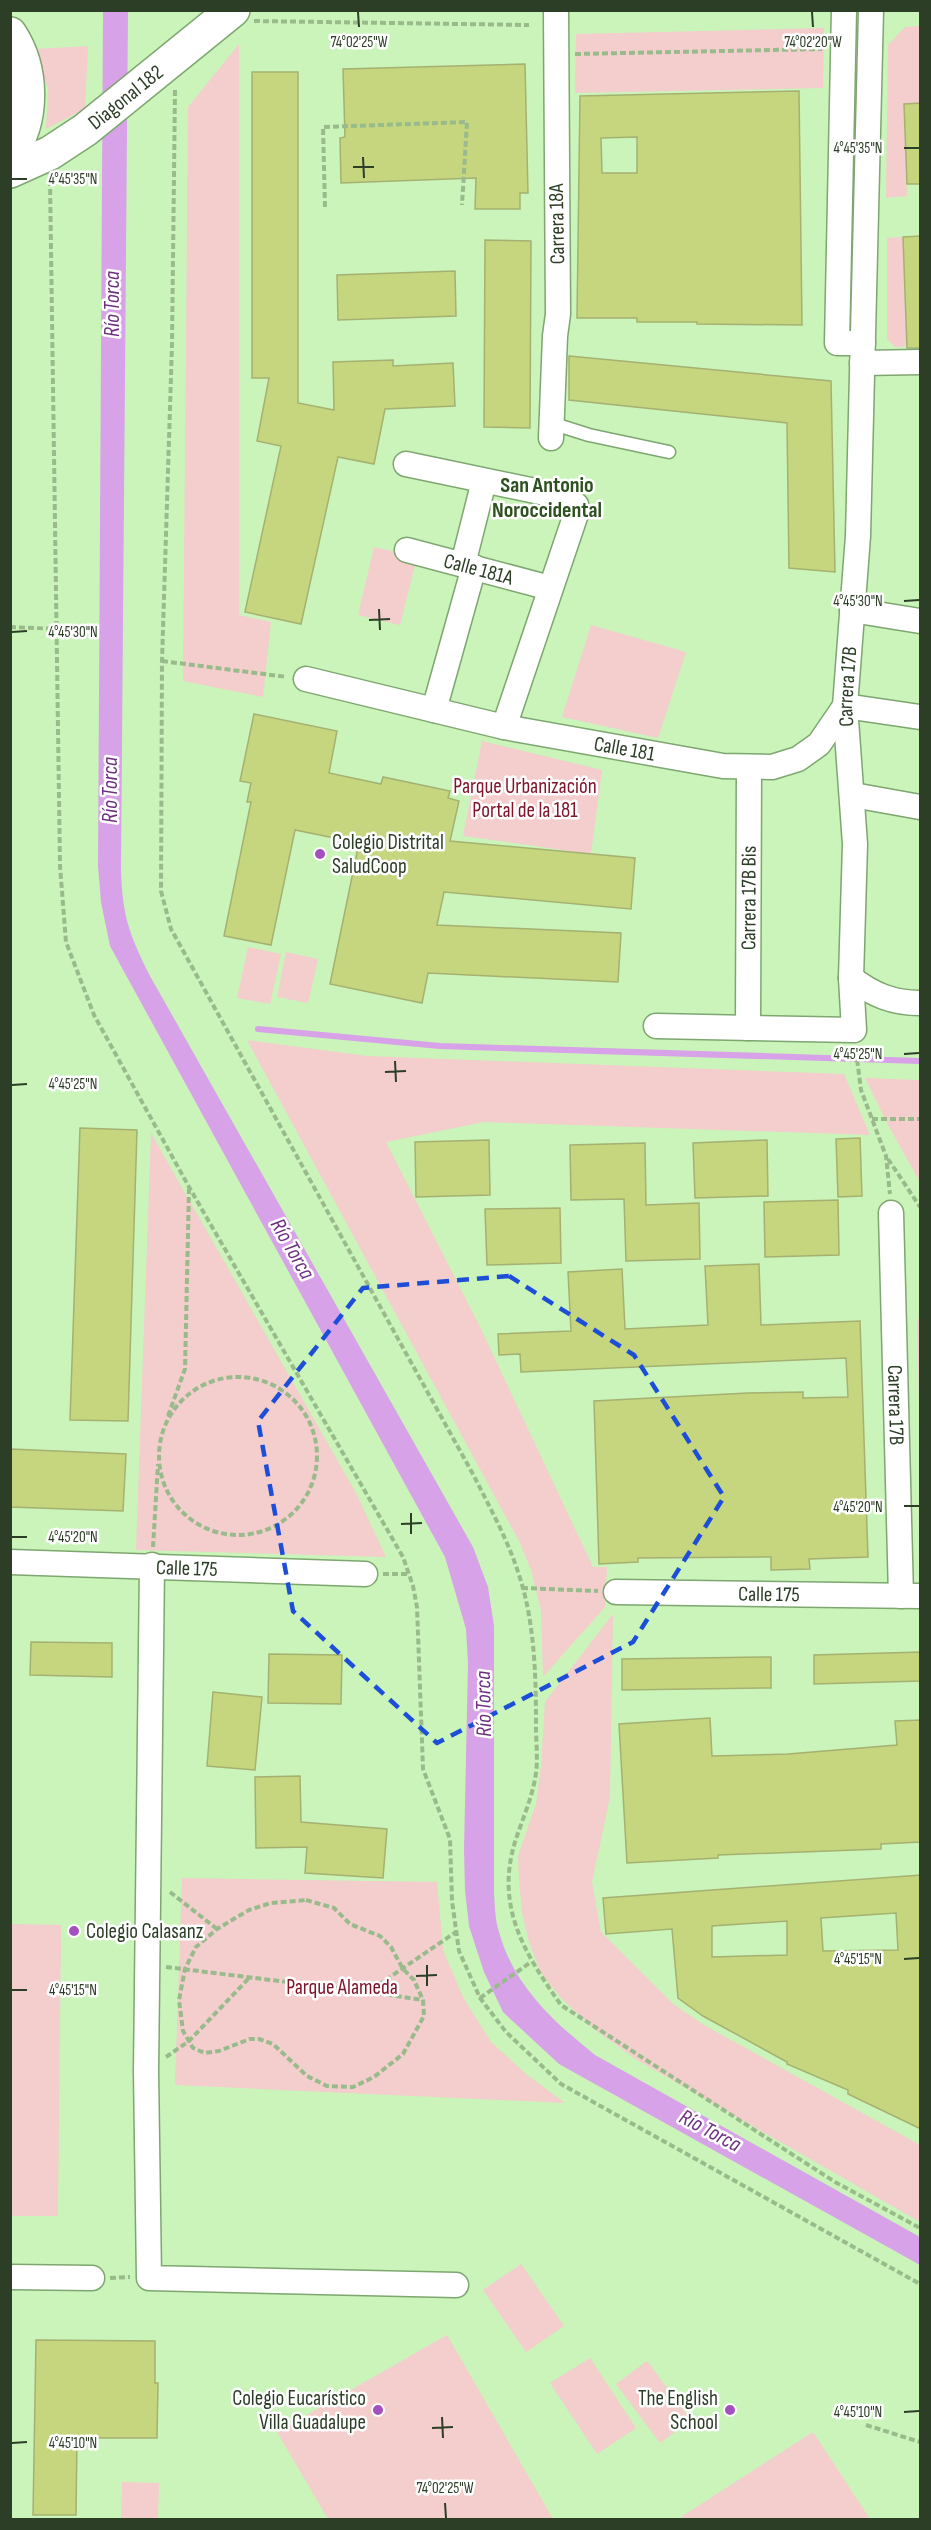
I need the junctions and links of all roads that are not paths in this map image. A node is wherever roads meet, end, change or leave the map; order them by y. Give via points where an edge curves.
1 (556, 10) edge
2 (844, 10) edge
3 (871, 10) edge
4 (241, 16) edge
5 (10, 34) edge
6 (10, 154) edge
7 (10, 171) edge
8 (840, 222) junction
9 (866, 222) junction
10 (862, 353) junction
11 (921, 362) edge
12 (551, 431) joint
13 (669, 452) dead end
14 (406, 464) dead end
15 (484, 481) junction
16 (407, 550) dead end
17 (468, 565) junction
18 (550, 588) junction
19 (852, 610) junction
20 (921, 621) edge
21 (306, 679) road end
22 (845, 706) junction
23 (434, 710) junction
24 (921, 717) edge
25 (504, 727) junction
26 (749, 767) junction
27 (853, 795) junction
28 (921, 807) edge
29 (851, 978) junction
30 (921, 1003) edge
31 (656, 1026) dead end
32 (748, 1028) junction
33 (891, 1213) road end
34 (10, 1562) edge
35 (152, 1565) junction
36 (365, 1574) dead end
37 (616, 1592) road end
38 (911, 1596) edge
39 (10, 2277) edge
40 (92, 2278) dead end
41 (456, 2285) dead end

1 - 12 street, Carrera 18A via 558,314
2 - 8 street
3 - 9 street, Carrera 17B
4 - 7 street, Diagonal 182 via 163,82 50,153
5 - 6 street via 21,54 28,92 22,131
8 - 9 street
8 - 10 street via 837,343
9 - 10 street, Carrera 17B
10 - 11 street
10 - 19 street, Carrera 17B via 858,536
12 - 13 lane
14 - 15 street
15 - 17 street
15 - 18 street via 564,497 576,505
16 - 17 street, Calle 181A
17 - 18 street, Calle 181A
17 - 23 street
18 - 25 street
19 - 20 street
19 - 22 street, Carrera 17B
21 - 23 street, Calle 181
22 - 24 street
22 - 26 street, Calle 181 via 819,744 798,759 772,767
22 - 27 street, Carrera 17B
23 - 25 street, Calle 181
25 - 26 street, Calle 181 via 700,763
26 - 32 street, Carrera 17B Bis
27 - 28 street
27 - 29 street, Carrera 17B
29 - 30 street via 869,992 887,999
29 - 32 street, Carrera 17B via 855,1038
31 - 32 street
33 - 38 street, Carrera 17B
34 - 35 street, Calle 175
35 - 36 street, Calle 175
35 - 41 street via 146,2071 149,2278
37 - 38 street, Calle 175
39 - 40 street

